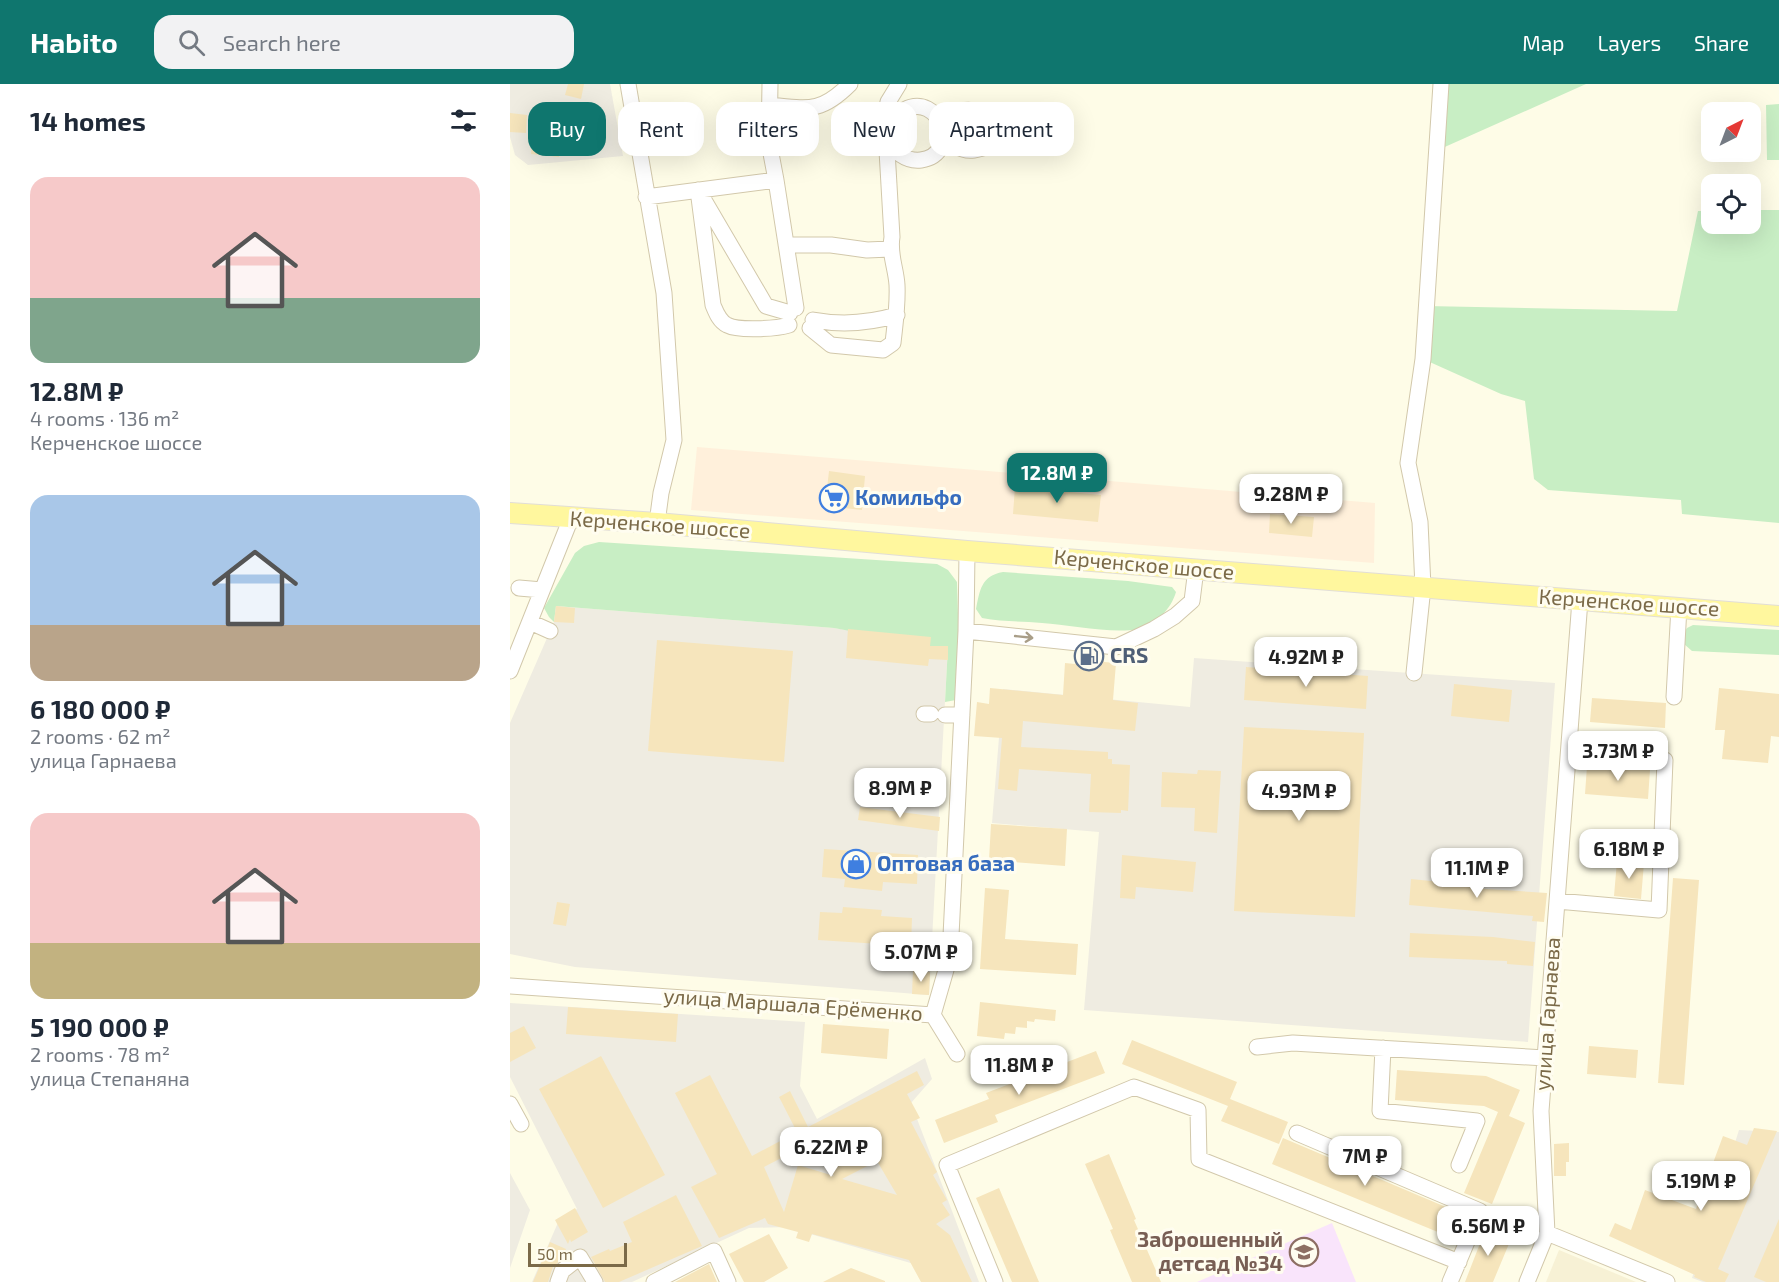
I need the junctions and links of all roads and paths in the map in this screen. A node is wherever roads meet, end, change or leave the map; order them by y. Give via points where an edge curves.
1 (628, 84) edge
2 (770, 84) edge
3 (850, 84) edge
4 (899, 84) edge
5 (1441, 84) edge
6 (770, 102) edge
7 (888, 102) edge
8 (819, 106) edge
9 (886, 135) joint
10 (771, 156) edge
11 (887, 156) edge
12 (776, 180) junction
13 (698, 190) junction
14 (646, 197) junction
15 (786, 245) junction
16 (890, 249) junction
17 (792, 315) junction
18 (897, 315) junction
19 (812, 324) junction
20 (510, 513) edge
21 (571, 518) junction
22 (657, 523) junction
23 (967, 551) junction
24 (1196, 569) junction
25 (1423, 587) junction
26 (519, 588) dead end
27 (542, 590) junction
28 (1580, 600) junction
29 (1679, 607) junction
30 (1779, 616) edge
31 (530, 622) junction
32 (550, 631) dead end
33 (966, 631) junction
34 (510, 671) edge
35 (1414, 673) dead end
36 (1674, 697) dead end
37 (933, 715) dead end
38 (962, 715) junction
39 (1665, 760) dead end
40 (1557, 901) junction
41 (510, 986) edge
42 (933, 1015) junction
43 (1257, 1047) dead end
44 (1383, 1048) junction
45 (957, 1054) dead end
46 (1545, 1058) junction
47 (510, 1104) edge
48 (521, 1124) dead end
49 (1297, 1132) dead end
50 (1459, 1165) dead end
51 (1546, 1233) junction
52 (1459, 1262) junction
53 (558, 1282) edge
54 (595, 1282) edge
55 (654, 1282) edge
56 (728, 1282) edge
57 (995, 1282) edge
58 (1450, 1282) edge
59 (1527, 1282) edge
60 (1666, 1282) edge

1 - 14 street
2 - 6 street
3 - 8 street
4 - 7 street
5 - 25 street via 1423,359 1407,463 1420,522
9 - 9 street via 897,115 913,107 930,110 943,129 938,150 923,160 906,158
10 - 12 street
11 - 16 street
12 - 13 street
12 - 15 street
13 - 14 street
13 - 17 street via 766,306
13 - 17 street via 713,305 721,320 728,326 765,329
14 - 22 street via 664,293 674,440
15 - 16 street
15 - 17 street
16 - 18 street via 897,282
17 - 19 street via 808,309
17 - 19 street via 799,332
18 - 19 street
18 - 19 street via 893,343 883,350 831,345
20 - 21 main road, Керченское шоссе
21 - 22 main road, Керченское шоссе
21 - 27 street
22 - 23 main road, Керченское шоссе
23 - 24 main road, Керченское шоссе
23 - 33 street, улица Маршала Ерёменко
24 - 25 main road, Керченское шоссе
33 -> 24 street via 1116,647 1154,629 1192,601
25 - 28 main road, Керченское шоссе
25 - 35 street
26 - 27 street
27 - 31 street
28 - 29 main road, Керченское шоссе
28 - 40 street, улица Гарнаева
29 - 30 main road, Керченское шоссе
29 - 36 street
31 - 32 street
31 - 34 street
33 - 38 street, улица Маршала Ерёменко
37 - 38 street
38 - 42 street, улица Маршала Ерёменко via 950,957
39 - 40 street via 1659,910
40 - 46 street, улица Гарнаева
41 - 42 street, улица Маршала Ерёменко
42 - 45 street
43 - 44 street via 1293,1043
44 - 46 street
44 - 50 street via 1380,1111 1477,1121
46 - 51 street, улица Гарнаева via 1541,1111
47 - 48 street
49 - 52 street via 1480,1211
51 - 59 street, улица Гарнаева
51 - 60 street
52 - 57 street via 1199,1159 1198,1110 1134,1087 947,1165
52 - 58 street
53 - 54 street via 562,1270 580,1257
55 - 56 street via 714,1251

